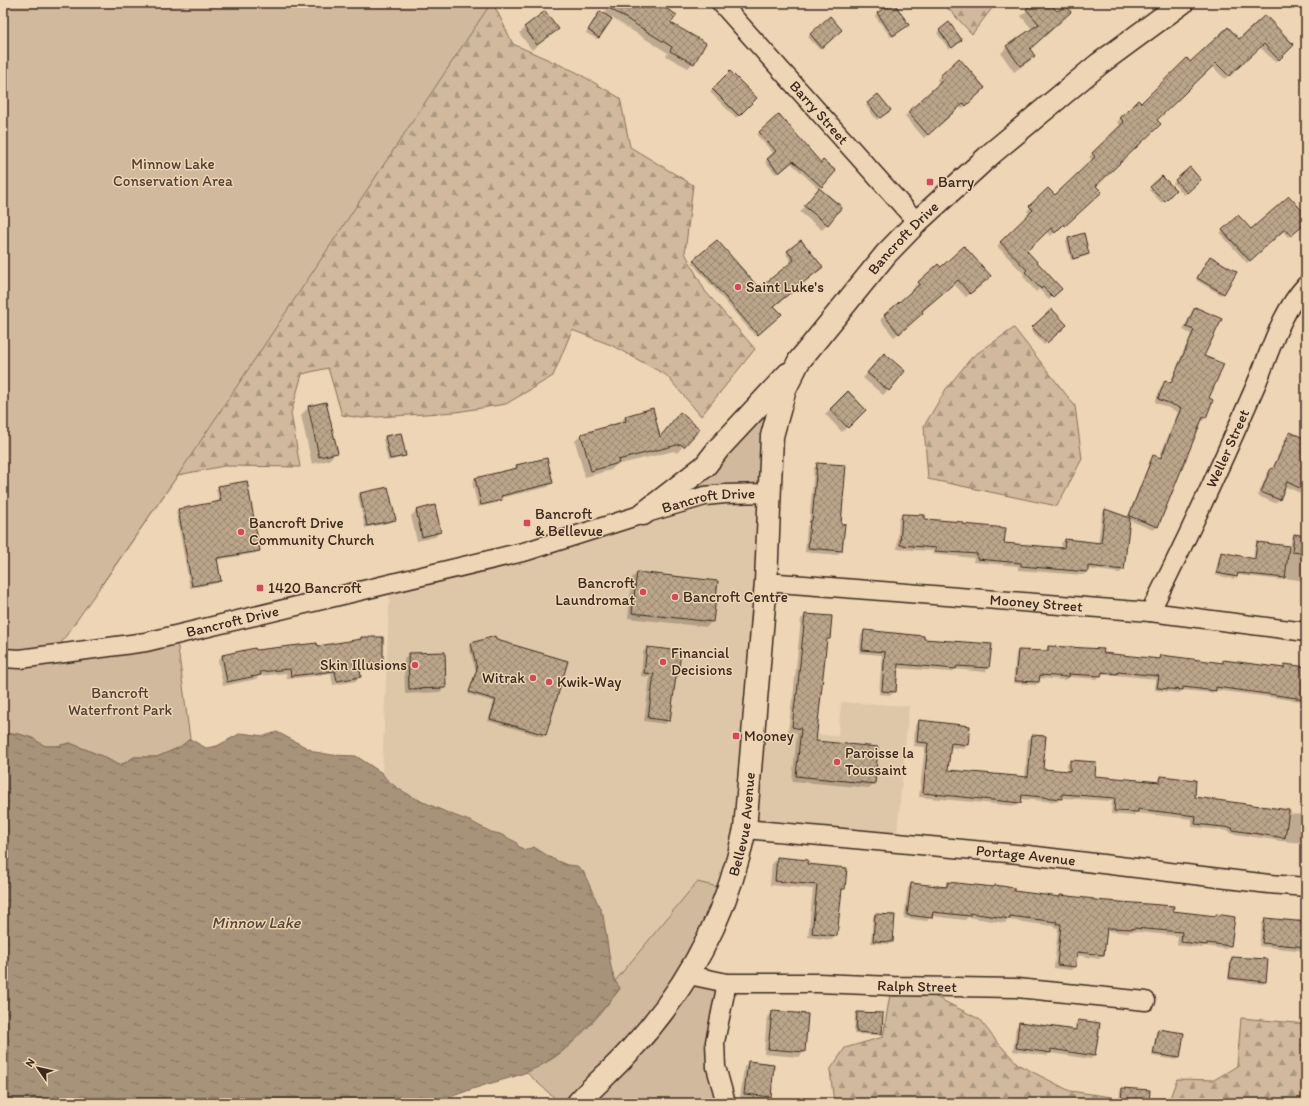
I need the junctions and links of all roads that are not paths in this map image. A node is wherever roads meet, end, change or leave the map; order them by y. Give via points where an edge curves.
1 (721, 3) edge
2 (1182, 3) edge
3 (917, 222) junction
4 (1306, 285) edge
5 (799, 361) junction
6 (770, 493) junction
7 (643, 514) junction
8 (766, 582) junction
9 (1150, 612) junction
10 (1306, 632) edge
11 (3, 658) edge
12 (745, 829) junction
13 (1306, 887) edge
14 (689, 975) junction
15 (727, 983) junction
16 (1146, 1001) dead end
17 (578, 1103) edge
18 (726, 1103) edge

1 - 3 street, Barry Street
2 - 3 main road, Bancroft Drive via 1099,64 992,153
3 - 5 main road, Bancroft Drive via 886,254
4 - 9 street, Weller Street via 1286,314 1252,394
5 - 6 main road, Bancroft Drive via 785,389 772,436
5 - 7 main road via 705,466
6 - 7 street, Bancroft Drive via 705,496
6 - 8 main road, Bellevue Avenue
7 - 11 street, Bancroft Drive via 527,551 146,642 20,659
8 - 9 street, Mooney Street
8 - 12 main road, Bellevue Avenue
9 - 10 street, Mooney Street
12 - 13 street, Portage Avenue via 1028,855
12 - 14 main road, Bellevue Avenue via 739,859 724,903
14 - 15 street, Ralph Street
14 - 17 main road, Bellevue Avenue via 653,1025
15 - 16 street, Ralph Street via 1017,988
15 - 18 street via 715,1042 716,1067

